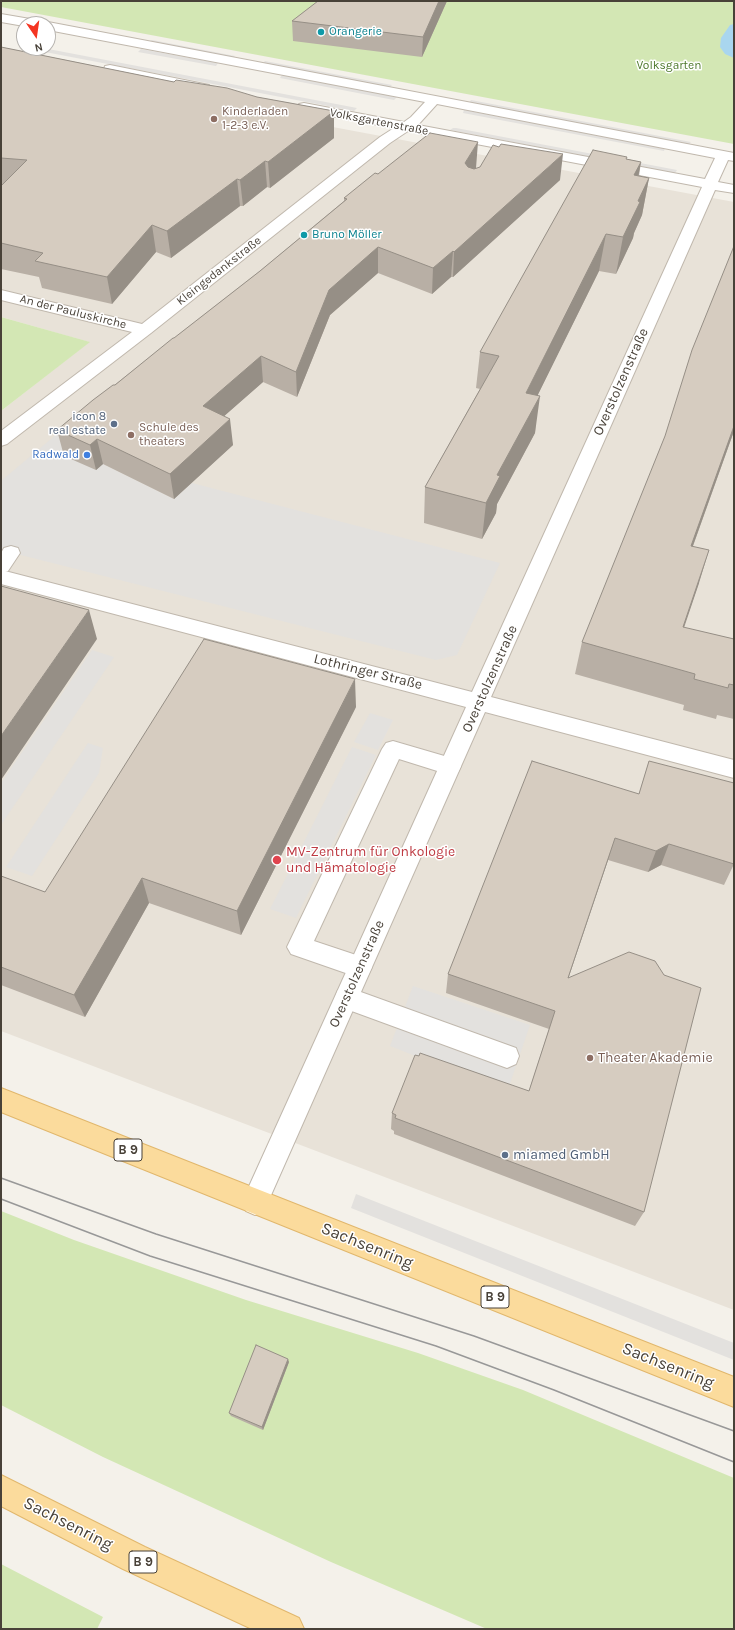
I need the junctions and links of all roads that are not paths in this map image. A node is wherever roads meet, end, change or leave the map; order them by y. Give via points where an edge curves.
1 (1, 18) edge
2 (16, 21) edge
3 (56, 28) edge
4 (94, 66) edge
5 (218, 90) edge
6 (434, 100) junction
7 (288, 104) edge
8 (404, 127) junction
9 (728, 156) edge
10 (709, 184) junction
11 (734, 189) edge
12 (1, 295) edge
13 (145, 330) junction
14 (1, 440) edge
15 (1, 577) edge
16 (480, 702) junction
17 (450, 766) junction
18 (734, 769) edge
19 (360, 967) junction
20 (347, 998) junction
21 (507, 1056) dead end
22 (1, 1100) edge
23 (255, 1202) junction
24 (734, 1392) edge
25 (1, 1490) edge
26 (288, 1629) edge

1 - 2 street
3 - 6 street
4 - 5 street
6 - 8 street, Kleingedankstraße via 424,112
6 - 9 street
7 - 8 street, Volksgartenstraße
8 - 10 street, Volksgartenstraße via 495,150
8 - 13 street, Kleingedankstraße
9 - 10 street, Overstolzenstraße
10 - 11 street, Volksgartenstraße
10 - 16 street, Overstolzenstraße
12 - 13 street, An der Pauluskirche
13 - 14 street, Kleingedankstraße
15 - 16 street, Lothringer Straße
16 - 17 street, Overstolzenstraße
16 - 18 street, Lothringer Straße
17 - 19 street, Overstolzenstraße
17 - 19 street via 393,749 299,947
19 - 20 street, Overstolzenstraße
20 - 21 street
20 - 23 street, Overstolzenstraße
22 - 23 main road, Sachsenring / B 9
23 - 24 main road, Sachsenring / B 9
25 - 26 main road, Sachsenring / B 9 via 134,1558

